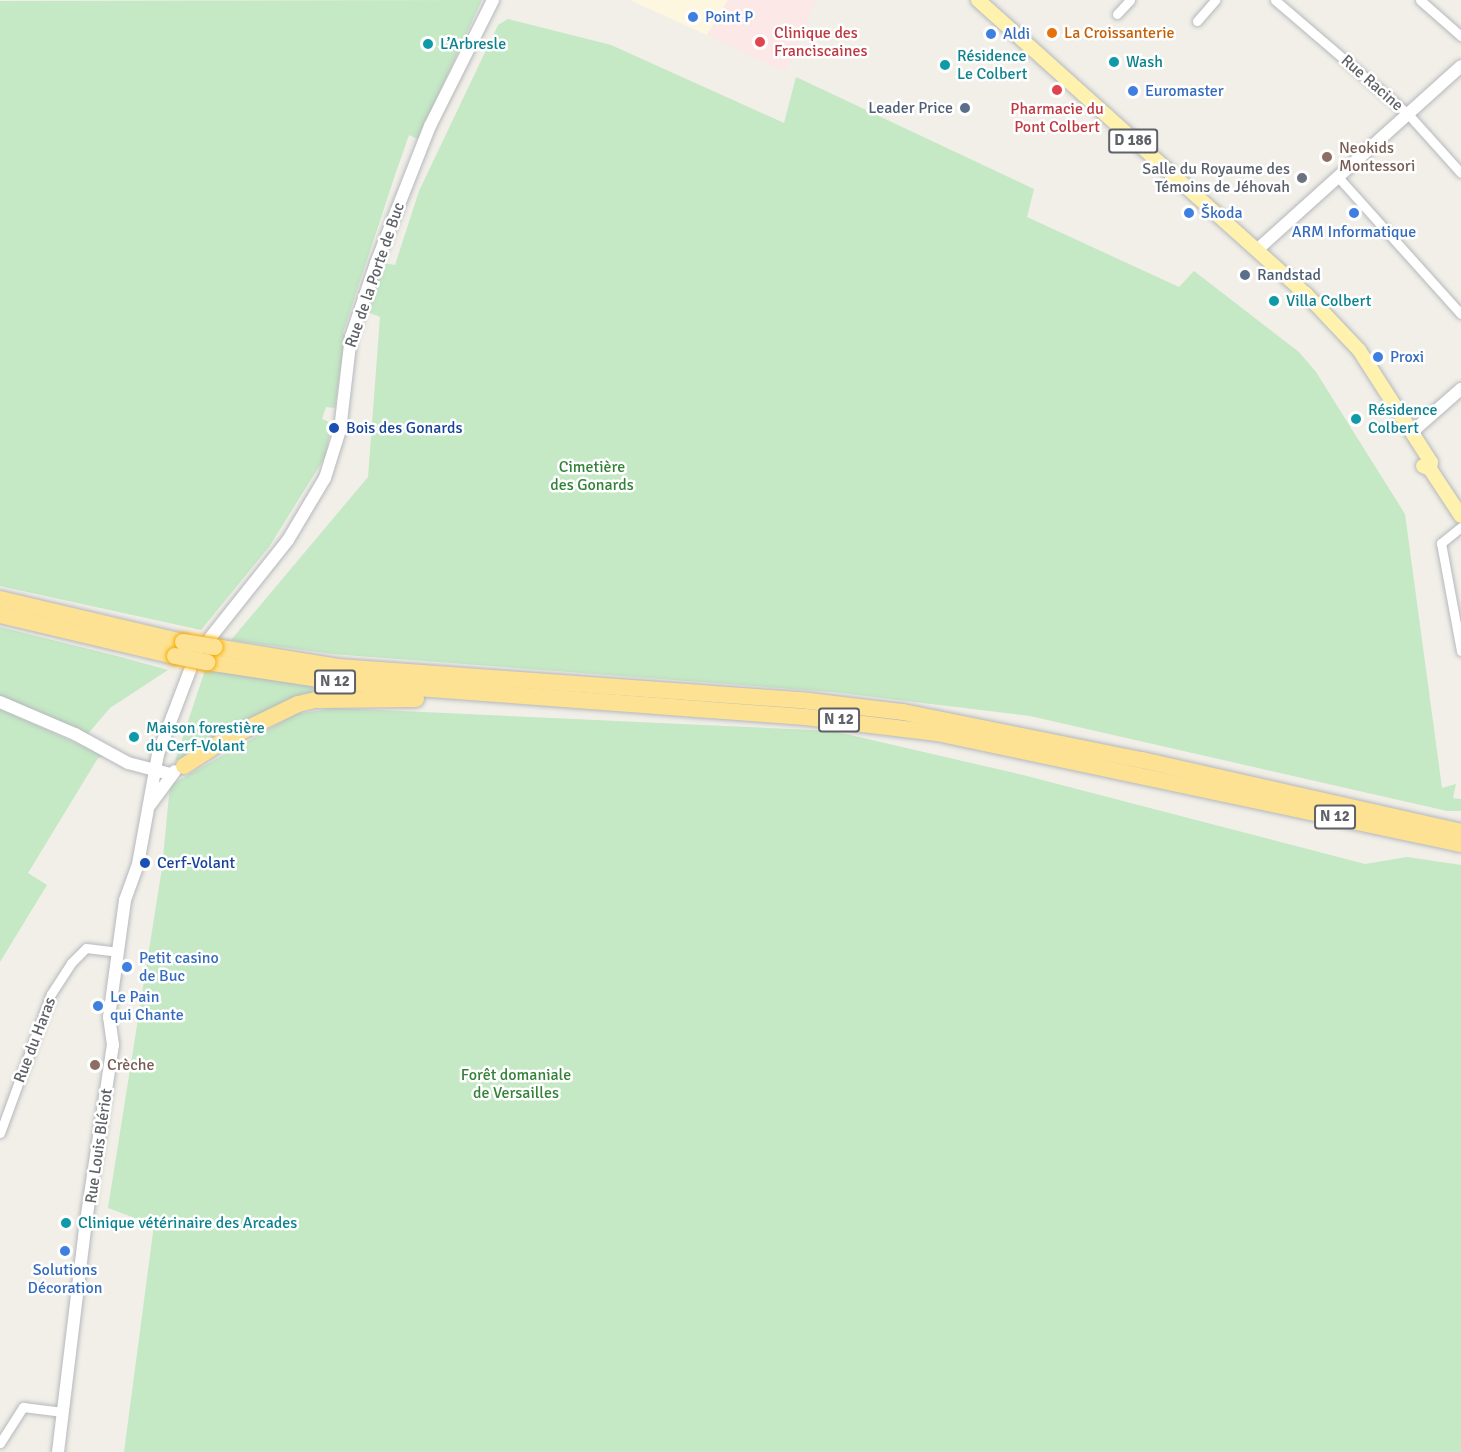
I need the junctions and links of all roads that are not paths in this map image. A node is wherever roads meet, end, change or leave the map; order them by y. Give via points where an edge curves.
1 (493, 0) edge
2 (1130, 0) edge
3 (1215, 0) edge
4 (1275, 0) edge
5 (1420, 0) edge
6 (977, 1) edge
7 (1117, 15) dead end
8 (1197, 21) dead end
9 (1461, 36) edge
10 (1461, 66) edge
11 (1408, 114) junction
12 (1461, 174) edge
13 (1338, 177) junction
14 (1258, 249) junction
15 (1461, 314) edge
16 (1461, 389) edge
17 (1409, 435) junction
18 (1461, 516) edge
19 (1461, 527) edge
20 (0, 599) edge
21 (0, 615) edge
22 (179, 649) junction
23 (211, 649) junction
24 (1461, 651) edge
25 (190, 670) dead end
26 (464, 692) junction
27 (0, 702) edge
28 (177, 770) junction
29 (154, 771) junction
30 (147, 808) junction
31 (1388, 815) junction
32 (1461, 823) edge
33 (1461, 832) edge
34 (1461, 844) edge
35 (117, 952) junction
36 (0, 1133) edge
37 (63, 1412) junction
38 (0, 1443) edge
39 (58, 1452) edge

1 - 23 main road, Rue de la Porte de Buc via 430,126 376,263 351,337 340,430 325,478 288,540
2 - 7 street
3 - 8 street
4 - 11 street, Rue Racine
5 - 9 street
6 - 14 main road, D 186
10 - 11 main road
11 - 12 street, Rue Racine
11 - 13 main road
13 - 14 main road
13 - 15 street
14 - 17 main road, D 186 via 1306,294 1344,338
16 - 17 main road
17 - 18 main road, D 186 via 1423,465 1430,469
19 - 24 street via 1441,543
20 - 22 highway, N 12
21 - 22 highway, N 12
22 - 23 highway, N 12, bridge
23 - 26 highway, N 12 via 338,682
23 - 31 highway, N 12 via 339,667 798,700 903,712
25 - 29 main road via 173,706
26 - 28 highway via 442,699 316,700 298,704 226,739
26 - 34 highway, N 12 via 805,717 937,733
27 - 29 main road via 75,734 128,763
28 - 29 main road
28 - 30 main road
29 - 30 main road, Rue Louis Blériot
30 - 35 main road, Rue Louis Blériot
31 - 32 highway via 1406,813
31 - 33 highway, N 12
35 - 36 street, Rue du Haras via 86,948 79,951 51,994
35 - 37 main road, Rue Louis Blériot via 109,1017 113,1045
37 - 38 street via 23,1407
37 - 39 main road, Rue Louis Blériot

